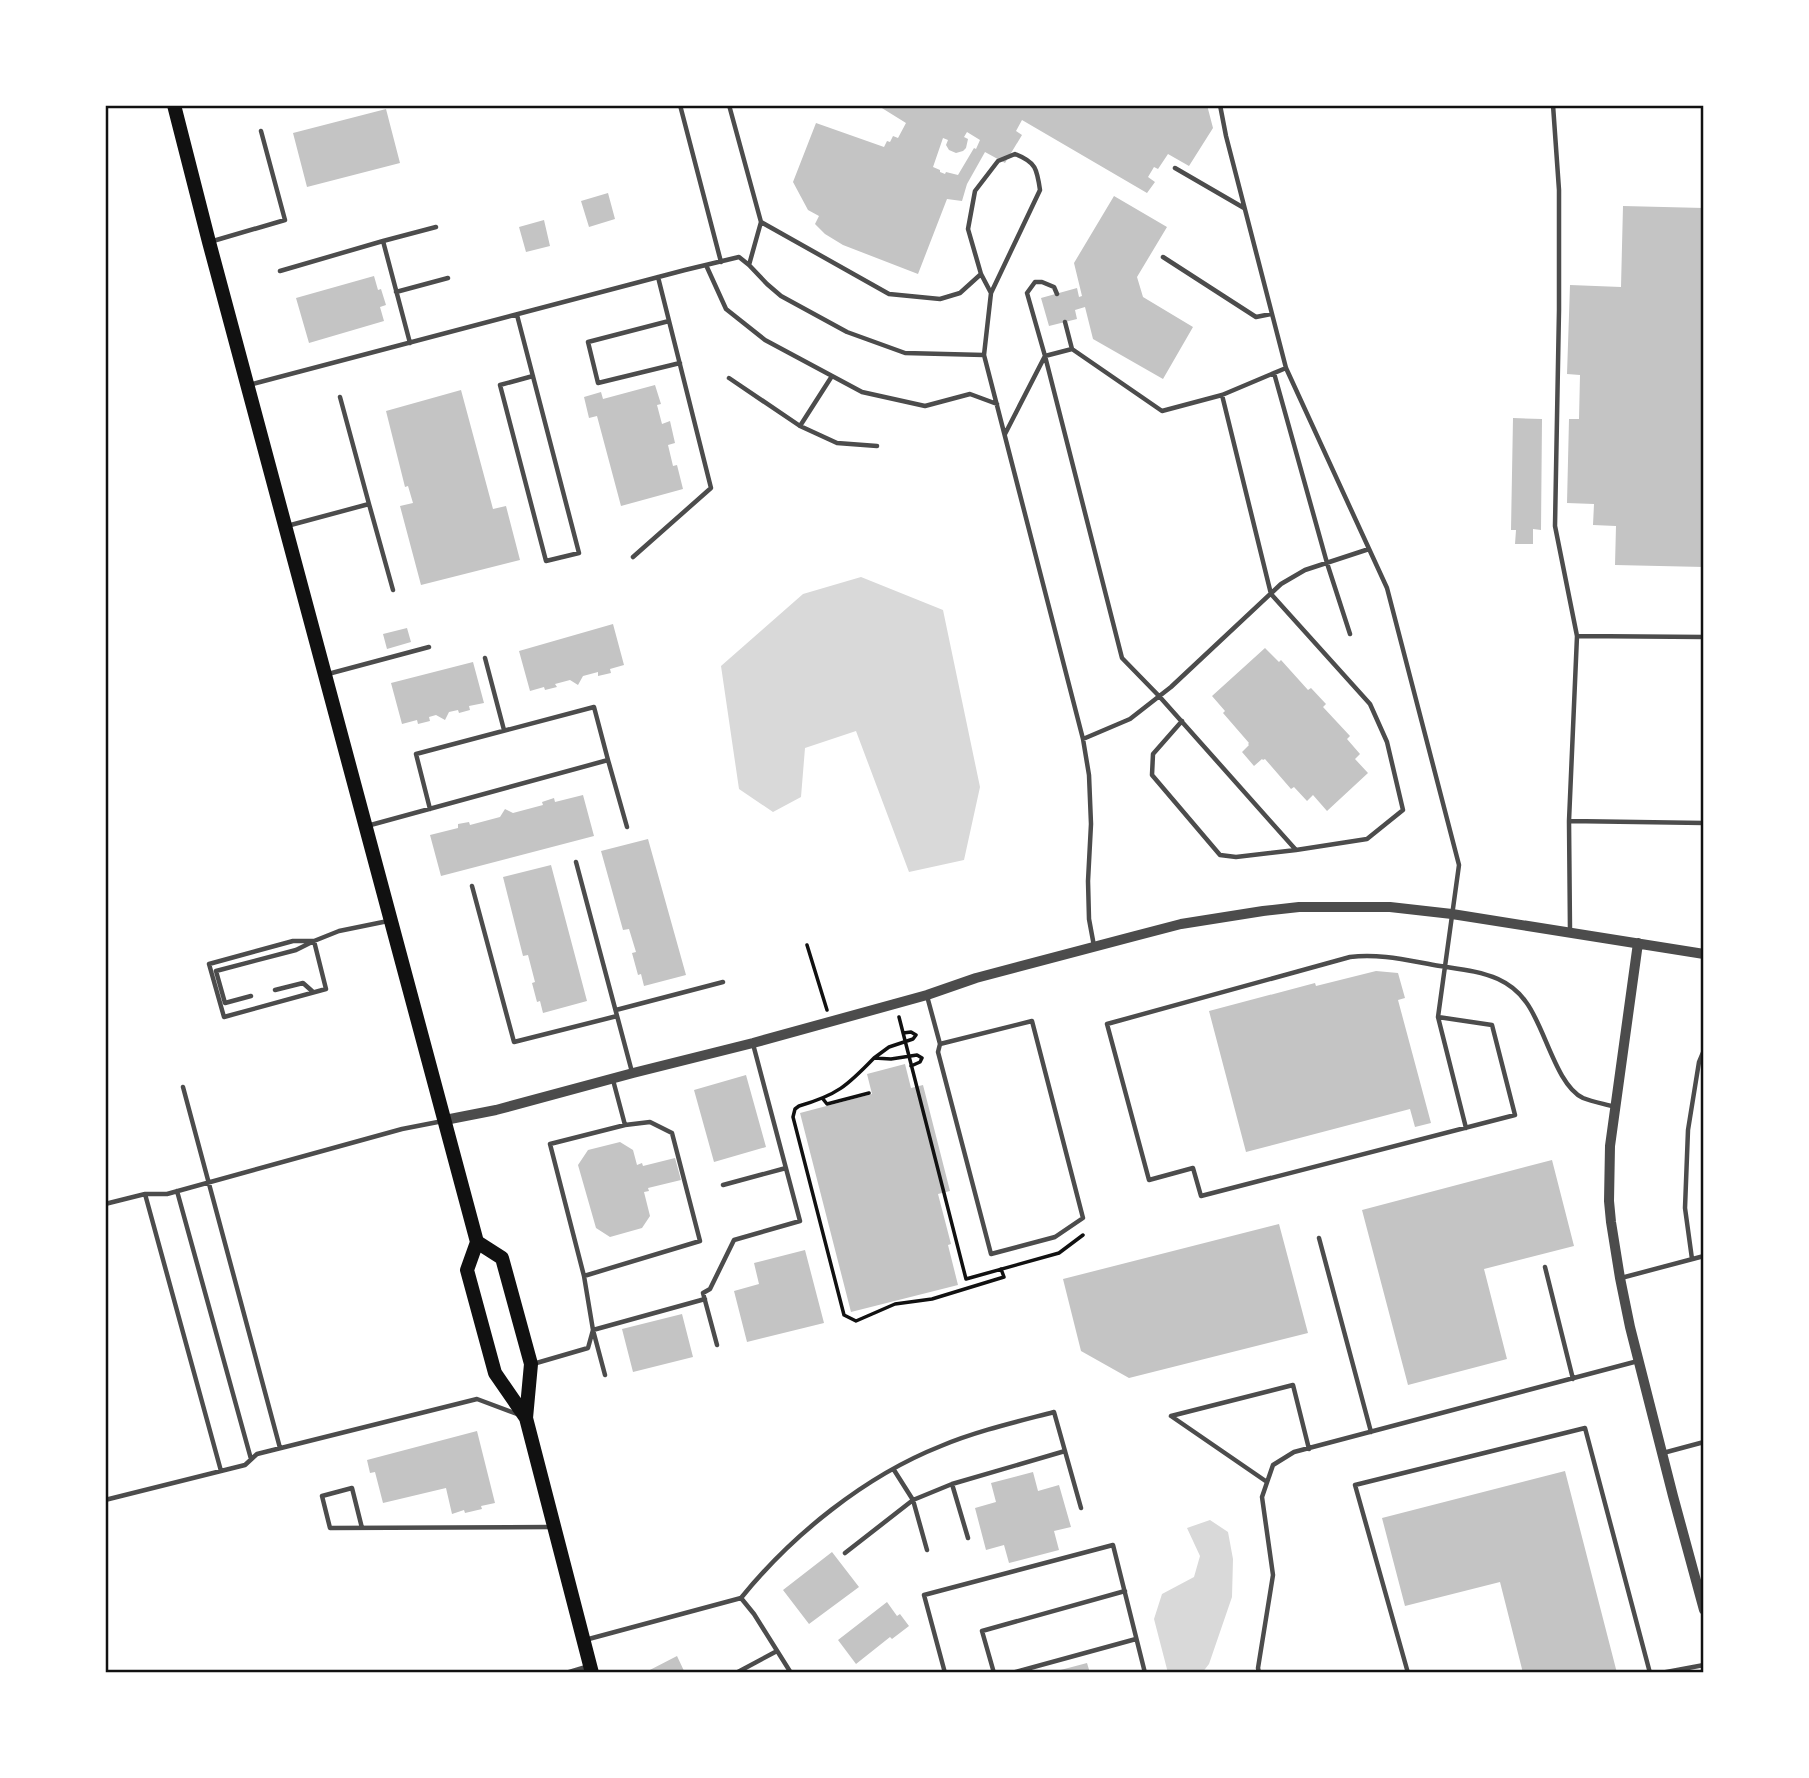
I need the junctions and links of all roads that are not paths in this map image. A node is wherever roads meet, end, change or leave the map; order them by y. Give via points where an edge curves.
1 (174, 105) edge
2 (680, 105) edge
3 (729, 105) edge
4 (1220, 105) edge
5 (1553, 105) edge
6 (261, 131) dead end
7 (1175, 168) dead end
8 (1244, 208) junction
9 (761, 222) junction
10 (436, 228) dead end
11 (209, 242) junction
12 (383, 242) junction
13 (1163, 257) dead end
14 (720, 262) junction
15 (706, 265) junction
16 (749, 265) junction
17 (280, 271) dead end
18 (981, 274) junction
19 (658, 277) junction
20 (449, 278) dead end
21 (396, 292) junction
22 (991, 293) junction
23 (1057, 294) dead end
24 (1271, 314) junction
25 (517, 315) junction
26 (668, 321) junction
27 (1065, 322) dead end
28 (410, 343) junction
29 (1072, 349) junction
30 (984, 355) junction
31 (1045, 356) junction
32 (680, 363) junction
33 (1286, 368) junction
34 (1274, 373) junction
35 (533, 376) junction
36 (832, 376) junction
37 (729, 378) dead end
38 (248, 386) junction
39 (1222, 396) junction
40 (340, 397) dead end
41 (997, 404) junction
42 (800, 426) junction
43 (1004, 434) junction
44 (877, 446) dead end
45 (369, 504) junction
46 (286, 527) junction
47 (1370, 550) junction
48 (633, 557) dead end
49 (1328, 563) junction
50 (393, 590) dead end
51 (1271, 594) junction
52 (1350, 634) dead end
53 (1577, 636) junction
54 (1704, 637) edge
55 (429, 647) dead end
56 (485, 658) dead end
57 (326, 675) junction
58 (1159, 696) junction
59 (1182, 721) junction
60 (505, 730) junction
61 (1083, 739) junction
62 (608, 760) junction
63 (430, 809) junction
64 (1569, 821) junction
65 (1704, 823) edge
66 (367, 827) junction
67 (627, 827) dead end
68 (1296, 849) junction
69 (576, 862) dead end
70 (472, 886) dead end
71 (1452, 914) junction
72 (392, 920) junction
73 (1570, 932) junction
74 (314, 941) junction
75 (1638, 943) junction
76 (1094, 947) junction
77 (1704, 954) edge
78 (1445, 967) junction
79 (723, 982) dead end
80 (275, 990) dead end
81 (312, 992) junction
82 (926, 995) junction
83 (251, 996) dead end
84 (617, 1013) junction
85 (1438, 1017) junction
86 (753, 1043) junction
87 (940, 1044) junction
88 (1704, 1050) edge
89 (633, 1073) junction
90 (614, 1080) junction
91 (183, 1087) dead end
92 (1615, 1107) junction
93 (445, 1120) junction
94 (625, 1125) junction
95 (1466, 1128) junction
96 (786, 1168) junction
97 (209, 1182) junction
98 (723, 1185) dead end
99 (177, 1191) junction
100 (145, 1194) junction
101 (105, 1204) edge
102 (1319, 1238) dead end
103 (477, 1242) junction
104 (1704, 1256) edge
105 (1692, 1259) junction
106 (1545, 1267) dead end
107 (584, 1276) junction
108 (1620, 1278) junction
109 (705, 1299) junction
110 (593, 1330) junction
111 (718, 1345) dead end
112 (1639, 1361) junction
113 (531, 1364) junction
114 (606, 1375) dead end
115 (1573, 1379) junction
116 (526, 1418) junction
117 (1371, 1432) junction
118 (1704, 1442) edge
119 (281, 1448) junction
120 (1309, 1449) junction
121 (1065, 1451) junction
122 (1662, 1454) junction
123 (251, 1460) junction
124 (894, 1469) junction
125 (221, 1471) junction
126 (1267, 1482) junction
127 (952, 1484) junction
128 (105, 1500) edge
129 (913, 1500) junction
130 (1081, 1508) dead end
131 (555, 1527) junction
132 (362, 1528) junction
133 (968, 1538) dead end
134 (927, 1550) dead end
135 (845, 1553) dead end
136 (1125, 1591) junction
137 (741, 1598) junction
138 (1704, 1610) edge
139 (1136, 1639) junction
140 (584, 1641) junction
141 (777, 1651) junction
142 (1704, 1665) edge
143 (592, 1670) edge
144 (566, 1673) edge
145 (736, 1673) edge
146 (791, 1673) edge
147 (945, 1673) edge
148 (994, 1673) edge
149 (1013, 1673) edge
150 (1145, 1673) edge
151 (1259, 1673) edge
152 (1408, 1673) edge
153 (1650, 1673) edge
154 (1661, 1673) edge

1 - 11 main road
2 - 14 lane
3 - 9 lane
4 - 8 lane
5 - 53 lane via 1559,190 1555,526
6 - 11 lane via 285,220
7 - 8 lane
8 - 24 lane
9 - 16 lane
9 - 18 lane via 889,294 940,299 960,293
10 - 12 lane
11 - 38 main road
12 - 17 lane
12 - 21 lane
13 - 24 lane via 1256,317
14 - 15 lane
14 - 16 lane via 739,257
15 - 19 lane
15 - 36 lane via 726,309 765,340
16 - 30 lane via 781,296 847,332 905,353
18 - 22 lane
18 - 22 lane via 968,229 975,191 998,161 1015,154 1029,159 1038,172 1040,190
19 - 25 lane
19 - 26 lane
20 - 21 lane
21 - 28 lane
22 - 30 lane
23 - 31 lane via 1054,286 1042,282 1035,282 1027,293
24 - 33 lane
25 - 28 lane
25 - 35 lane
26 - 32 lane
26 - 32 lane via 588,342 598,383
27 - 29 lane
28 - 38 lane
29 - 31 lane
29 - 39 lane via 1162,411
30 - 41 lane
31 - 43 lane
31 - 58 lane via 1122,658
32 - 48 lane via 711,488
33 - 34 lane
33 - 47 lane
34 - 39 lane
34 - 49 lane
35 - 35 lane via 579,553 546,561 500,385
36 - 41 lane via 862,392 925,406 970,394
36 - 42 lane
37 - 42 lane
38 - 46 main road
39 - 51 lane
40 - 45 lane
41 - 43 lane
42 - 44 lane via 837,443
43 - 61 lane
45 - 46 lane
45 - 50 lane
46 - 57 main road
47 - 49 lane
47 - 71 lane via 1387,588 1459,865
49 - 51 lane via 1305,570
49 - 52 lane
51 - 58 lane
51 - 68 lane via 1370,704 1387,742 1403,810 1367,839
53 - 54 lane
53 - 64 lane
55 - 57 lane
56 - 60 lane
57 - 66 main road
58 - 59 lane
58 - 61 lane via 1130,719
59 - 68 lane
59 - 68 lane via 1153,754 1152,775 1220,855
60 - 62 lane via 594,707
60 - 63 lane via 415,754
61 - 76 lane via 1089,775 1089,919
62 - 63 lane
62 - 67 lane
63 - 66 lane
64 - 65 lane
64 - 73 lane
66 - 72 main road
69 - 84 lane
70 - 84 lane via 514,1042
71 - 73 street
71 - 76 street via 1390,907 1299,907 1181,925
71 - 78 lane
72 - 74 lane
72 - 93 main road
73 - 75 street
74 - 81 lane via 326,989
74 - 81 lane via 293,941 209,964 224,1017
74 - 83 lane via 216,971 225,1003
75 - 77 street
75 - 92 street
76 - 82 street
78 - 85 lane
78 - 92 lane via 1490,976 1510,986 1534,1014 1569,1086 1583,1098
78 - 95 lane via 1374,955 1350,957 1107,1024 1149,1180 1193,1168 1201,1196
79 - 84 lane
80 - 81 lane via 303,983
82 - 86 street
82 - 87 lane
84 - 89 lane
85 - 95 lane
85 - 95 lane via 1492,1025 1515,1115
86 - 89 street
86 - 96 lane
87 - 87 lane via 937,1052 992,1254 1055,1237 1083,1218 1032,1021
88 - 105 lane via 1688,1130 1685,1208
89 - 90 street
90 - 93 street
90 - 94 lane
91 - 97 lane
92 - 108 street via 1609,1201
93 - 97 lane
93 - 103 main road
94 - 107 lane via 550,1144
94 - 107 lane via 650,1122 672,1133 700,1241
96 - 98 lane
96 - 109 lane via 800,1221 734,1240 710,1289 703,1293
97 - 99 lane
97 - 119 lane
99 - 100 lane
99 - 123 lane
100 - 101 lane
100 - 125 lane
102 - 117 lane
103 - 113 main road via 502,1258
103 - 116 main road via 467,1270 495,1373
104 - 105 lane
105 - 108 lane
106 - 115 lane
107 - 110 lane
108 - 112 street
109 - 110 lane
109 - 111 lane
110 - 113 lane via 588,1348
110 - 114 lane
112 - 115 lane
112 - 122 street
113 - 116 main road
115 - 117 lane
116 - 119 lane via 477,1399
116 - 131 main road
117 - 120 lane
118 - 122 lane
119 - 123 lane
120 - 126 lane via 1273,1465
120 - 126 lane via 1293,1385 1171,1416
121 - 124 lane via 1054,1412 982,1431
121 - 127 lane
121 - 130 lane
122 - 138 street
123 - 125 lane
124 - 129 lane
124 - 137 lane via 817,1521
125 - 128 lane
126 - 151 lane via 1262,1497 1273,1575
127 - 129 lane
127 - 133 lane
129 - 134 lane
129 - 135 lane
131 - 132 lane
131 - 140 main road
132 - 132 lane via 330,1528 322,1496 352,1488
136 - 139 lane
136 - 147 lane via 1113,1545 924,1595
136 - 148 lane via 982,1631
137 - 140 lane
137 - 141 lane
139 - 149 lane
139 - 150 lane
140 - 143 main road
141 - 145 lane
141 - 146 lane
142 - 154 lane
143 - 144 lane
152 - 153 lane via 1355,1485 1585,1428

